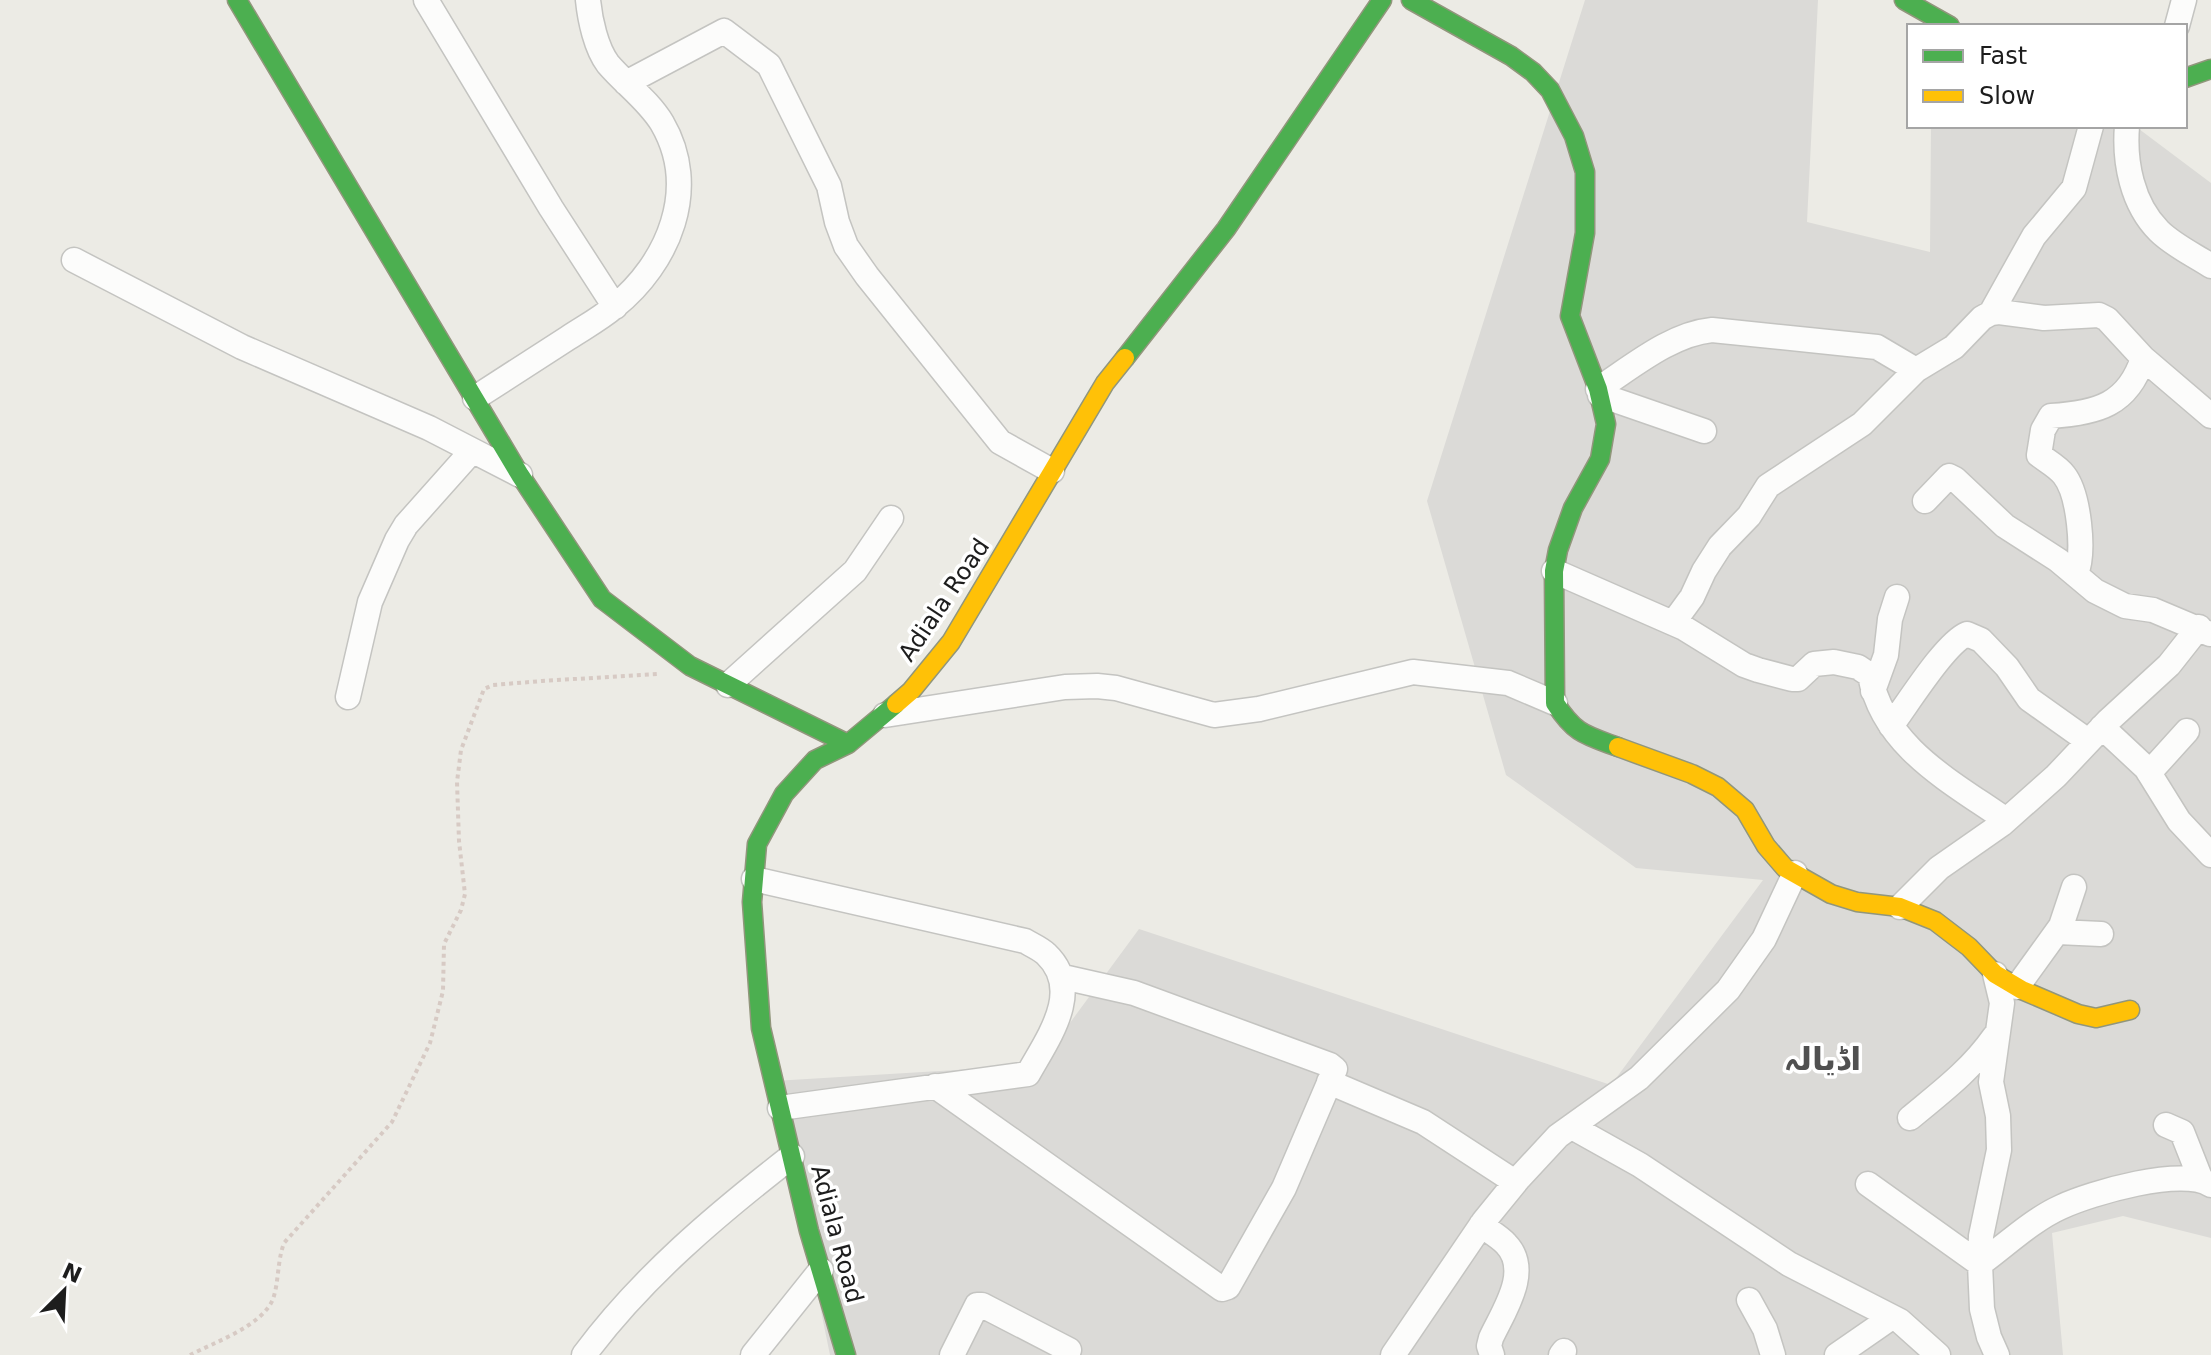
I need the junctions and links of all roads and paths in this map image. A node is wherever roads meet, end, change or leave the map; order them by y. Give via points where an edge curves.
1 (237, 0) edge
2 (426, 0) edge
3 (588, 0) edge
4 (1382, 0) edge
5 (1411, 0) edge
6 (1904, 0) edge
7 (2184, 0) edge
8 (1946, 24) edge
9 (2178, 24) edge
10 (2211, 69) edge
11 (2187, 77) edge
12 (626, 83) junction
13 (2090, 128) edge
14 (2127, 128) edge
15 (74, 260) dead end
16 (2211, 266) edge
17 (615, 307) junction
18 (1991, 313) junction
19 (2143, 358) junction
20 (1916, 370) junction
21 (1599, 392) junction
22 (475, 398) junction
23 (2211, 416) edge
24 (1704, 431) dead end
25 (471, 452) junction
26 (1052, 471) junction
27 (520, 475) junction
28 (1925, 501) dead end
29 (891, 518) dead end
30 (1554, 571) junction
31 (2076, 574) junction
32 (1897, 597) dead end
33 (1673, 623) junction
34 (2205, 631) edge
35 (690, 666) junction
36 (728, 685) junction
37 (1873, 691) junction
38 (348, 697) dead end
39 (1555, 703) junction
40 (883, 715) junction
41 (1891, 726) junction
42 (2187, 731) dead end
43 (2095, 734) junction
44 (848, 744) junction
45 (2149, 773) junction
46 (2006, 820) junction
47 (2211, 855) edge
48 (1795, 873) junction
49 (754, 879) junction
50 (2074, 887) dead end
51 (1900, 907) junction
52 (2058, 932) junction
53 (2101, 934) dead end
54 (1995, 974) junction
55 (1063, 977) junction
56 (2017, 987) junction
57 (2130, 1010) dead end
58 (1998, 1031) junction
59 (1329, 1082) junction
60 (935, 1086) junction
61 (780, 1108) junction
62 (1910, 1118) dead end
63 (2166, 1125) dead end
64 (1572, 1127) junction
65 (792, 1156) junction
66 (1515, 1182) junction
67 (2206, 1183) edge
68 (1868, 1184) dead end
69 (1481, 1225) junction
70 (1980, 1264) junction
71 (821, 1270) junction
72 (1749, 1300) dead end
73 (1892, 1317) junction
74 (1069, 1350) dead end
75 (190, 1355) edge
76 (584, 1355) edge
77 (753, 1355) edge
78 (846, 1355) edge
79 (952, 1355) edge
80 (1393, 1355) edge
81 (1492, 1355) edge
82 (1773, 1355) edge
83 (1837, 1355) edge
84 (1938, 1355) edge
85 (1997, 1355) edge

1 - 22 street
2 - 17 street
3 - 12 street via 601,50
4 - 26 street, Adiala Road via 1226,229 1105,383
5 - 21 street via 1533,72 1550,90 1574,136 1585,172 1586,215 1570,316
6 - 8 street
7 - 9 street
10 - 11 street
12 - 17 street via 663,125 679,165 680,183 665,241 650,268
12 - 26 street via 724,31 769,65 829,186 846,246 1000,442
13 - 18 street via 2074,188 2034,236
14 - 16 street via 2125,155 2147,217 2161,233
15 - 25 street via 242,347 429,428
17 - 22 street
18 - 19 street via 2044,318 2099,315
18 - 20 street via 1954,347
19 - 23 street
19 - 31 street via 2129,388 2113,403 2085,414 2051,416 2043,430 2039,455 2066,477 2074,498 2080,543
20 - 21 street via 1877,347 1712,330 1666,346
20 - 33 street via 1862,424 1768,486 1720,546
21 - 24 street
21 - 30 street via 1606,424 1600,459 1573,508
22 - 27 street
25 - 27 street
25 - 38 street via 397,540 370,602
26 - 40 street, Adiala Road via 951,642 911,691
27 - 35 street via 602,599
28 - 31 street via 1949,476 2005,526
29 - 36 street via 855,571
30 - 33 street
30 - 39 street
31 - 34 street via 2112,601 2153,610
32 - 37 street
33 - 37 street via 1744,665 1792,679 1814,664 1858,667 1870,675
34 - 43 street
35 - 36 street
35 - 75 path via 676,672 484,689 461,750 457,797 465,894 444,944 443,991 430,1043 392,1122 284,1243 274,1295 260,1319
36 - 44 street
37 - 41 street
39 - 40 street via 1508,683 1413,672 1214,715 1097,686
39 - 48 street via 1579,733 1718,787 1745,810 1766,846
40 - 44 street, Adiala Road
41 - 43 street via 1941,659 1967,634 1981,640 2007,667 2029,699
41 - 46 street via 1907,748
42 - 45 street
43 - 45 street via 2136,756
43 - 46 street
44 - 49 street, Adiala Road via 815,760 784,794 757,844
45 - 47 street via 2179,821
46 - 51 street via 1939,868
48 - 51 street via 1831,894
48 - 64 street via 1764,939 1728,990 1639,1078
49 - 55 street via 1025,941 1046,954
49 - 61 street, Adiala Road via 761,1028
50 - 52 street
51 - 54 street via 1951,932
52 - 53 street
52 - 56 street
54 - 56 street
54 - 58 street via 2002,1003
55 - 59 street via 1134,993 1330,1065 1335,1069
55 - 60 street via 1063,1000 1028,1074
56 - 57 street via 2096,1018
58 - 62 street via 1980,1057
58 - 70 street via 1991,1082 1999,1150
59 - 60 street via 1284,1188 1228,1287 1222,1289
59 - 66 street via 1423,1122
60 - 61 street
61 - 65 street, Adiala Road
63 - 67 street via 2182,1132
64 - 66 street
64 - 73 street via 1640,1165 1789,1264
65 - 71 street, Adiala Road
65 - 76 street via 656,1270
66 - 69 street
67 - 70 street via 2175,1179 2128,1185 2062,1206
68 - 70 street
69 - 80 street
69 - 81 street via 1507,1244 1516,1263 1511,1298 1491,1338
70 - 85 street via 1982,1309
71 - 77 street
71 - 78 street, Adiala Road
72 - 82 street
73 - 83 street
73 - 84 street
74 - 79 street via 977,1305

